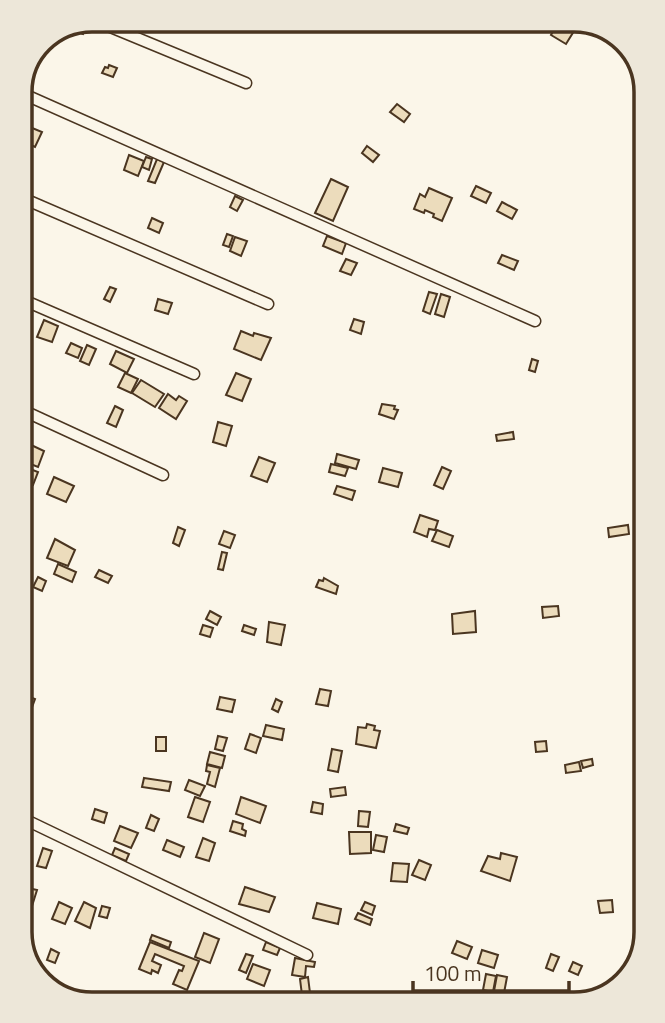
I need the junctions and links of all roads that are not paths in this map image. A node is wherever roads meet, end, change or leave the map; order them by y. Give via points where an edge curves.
1 (122, 32) edge
2 (246, 83) dead end
3 (32, 98) edge
4 (32, 202) edge
5 (268, 303) dead end
6 (32, 304) edge
7 (535, 321) dead end
8 (194, 374) dead end
9 (32, 415) edge
10 (163, 475) dead end
11 (32, 823) edge
12 (307, 955) dead end

1 - 2 street
3 - 7 street
4 - 5 street
6 - 8 street
9 - 10 street
11 - 12 street

